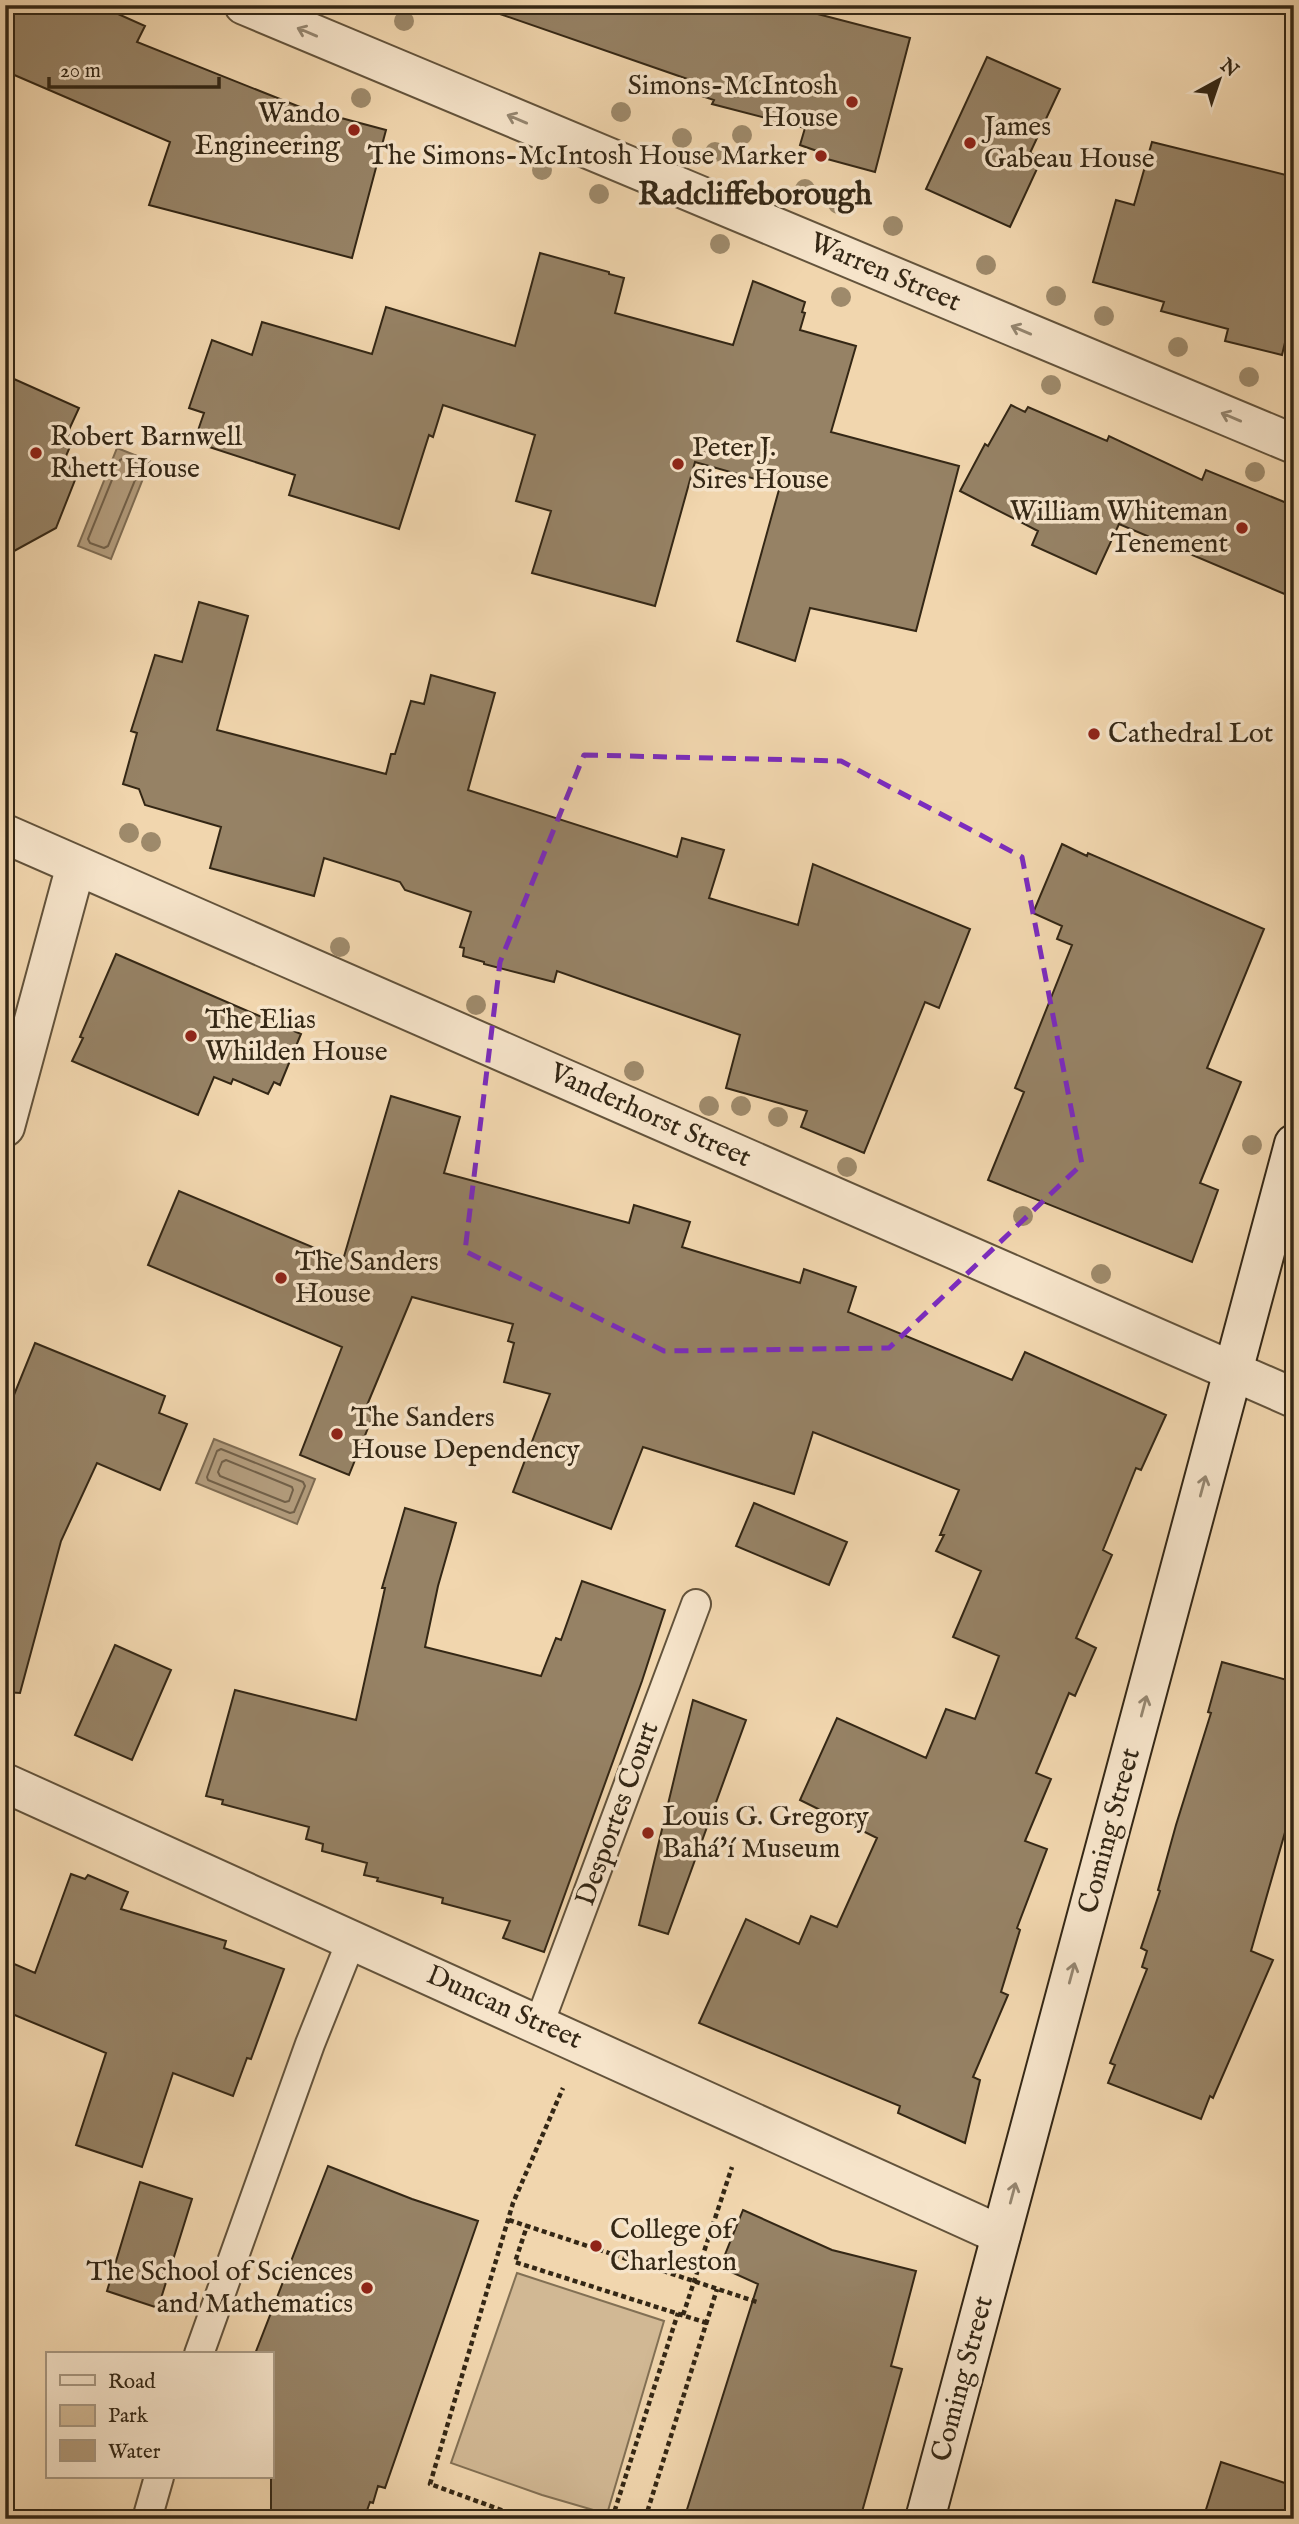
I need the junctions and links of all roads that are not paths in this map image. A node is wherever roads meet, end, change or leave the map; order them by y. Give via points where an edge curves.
1 (244, 5) edge
2 (1294, 444) edge
3 (5, 834) edge
4 (76, 865) junction
5 (5, 1127) edge
6 (1294, 1144) edge
7 (1233, 1372) junction
8 (1294, 1398) edge
9 (696, 1604) dead end
10 (5, 1783) edge
11 (352, 1940) junction
12 (539, 2024) junction
13 (1002, 2235) junction
14 (199, 2352) edge
15 (159, 2478) edge
16 (147, 2519) edge
17 (925, 2519) edge

2 -> 1 street, Warren Street
3 - 4 street, Vanderhorst Street
4 - 5 street
4 - 7 street, Vanderhorst Street
6 - 7 street, Coming Street
7 - 8 street, Vanderhorst Street
13 -> 7 street, Coming Street
9 - 12 lane, Desportes Court
10 - 11 street, Duncan Street
11 - 12 street, Duncan Street
11 - 14 lane
12 - 13 street, Duncan Street
13 - 17 street, Coming Street
15 - 16 lane

